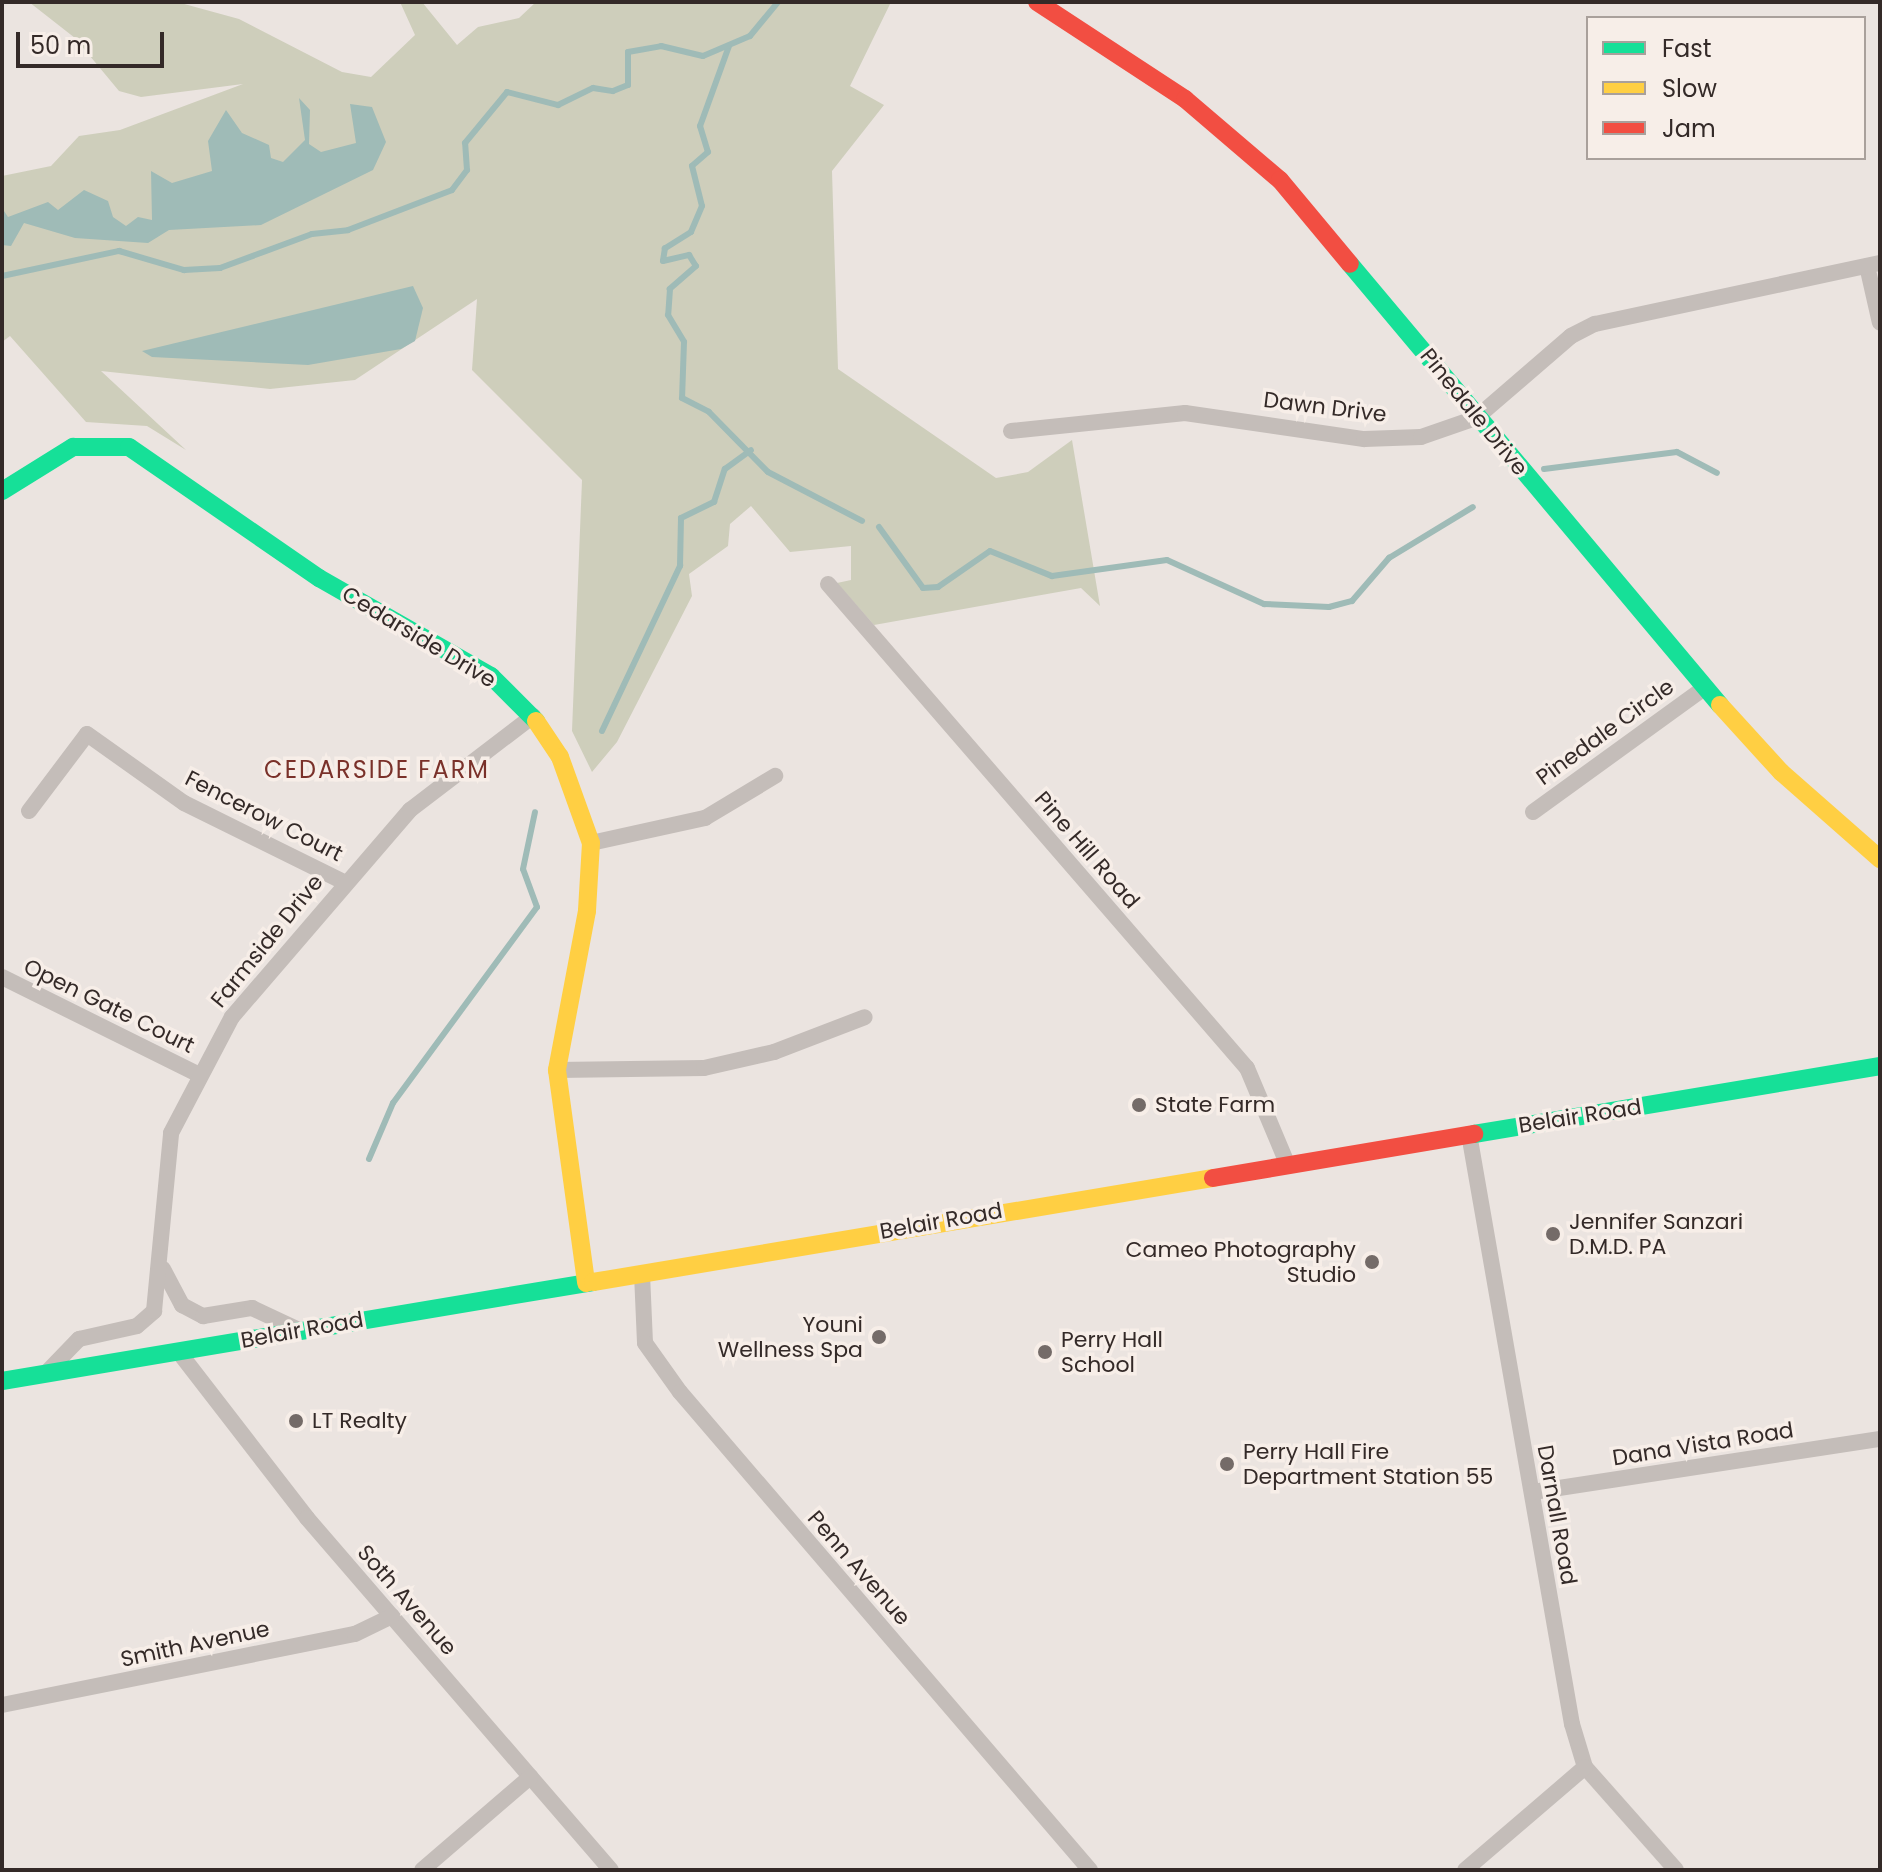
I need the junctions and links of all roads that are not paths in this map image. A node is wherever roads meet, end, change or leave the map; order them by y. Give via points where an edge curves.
1 (1037, 2) edge
2 (1873, 264) edge
3 (1880, 323) edge
4 (1476, 418) junction
5 (1011, 431) dead end
6 (2, 491) edge
7 (828, 584) dead end
8 (1704, 688) junction
9 (533, 716) junction
10 (775, 776) dead end
11 (29, 811) dead end
12 (1533, 812) dead end
13 (591, 843) junction
14 (1880, 859) edge
15 (344, 882) junction
16 (2, 977) edge
17 (865, 1017) dead end
18 (1880, 1066) edge
19 (557, 1070) junction
20 (197, 1074) junction
21 (1469, 1134) junction
22 (1286, 1161) junction
23 (162, 1267) junction
24 (642, 1274) junction
25 (586, 1283) junction
26 (299, 1330) junction
27 (178, 1351) junction
28 (46, 1373) junction
29 (2, 1381) edge
30 (1880, 1439) edge
31 (1533, 1492) junction
32 (392, 1616) junction
33 (2, 1705) edge
34 (1585, 1767) junction
35 (530, 1777) junction
36 (422, 1870) edge
37 (611, 1870) edge
38 (1090, 1870) edge
39 (1465, 1870) edge
40 (1676, 1870) edge

1 - 4 main road, Pinedale Drive via 1147,71 1270,170 1327,228
2 - 3 street
2 - 4 street, Dawn Drive via 1595,324 1571,336
4 - 5 street, Dawn Drive via 1394,438 1185,413
4 - 8 main road, Pinedale Drive
6 - 9 main road, Cedarside Drive via 59,452 88,444 129,447 270,546 491,676
7 - 22 street, Pine Hill Road via 1247,1068
8 - 12 street, Pinedale Circle
8 - 14 main road, Pinedale Drive via 1781,772
9 - 13 main road, Cedarside Drive via 560,757
9 - 15 street, Farmside Drive via 410,810
10 - 13 street via 717,813
11 - 15 street, Fencerow Court via 87,734 184,803
13 - 19 main road, Cedarside Drive via 587,911
15 - 20 street, Farmside Drive via 232,1017
16 - 20 street, Open Gate Court
17 - 19 street via 774,1052 704,1068
18 - 21 main road, Belair Road
19 - 25 main road, Cedarside Drive
20 - 23 street, Farmside Drive via 166,1162
21 - 22 main road, Belair Road
21 - 31 street, Darnall Road via 1498,1331
22 - 24 main road, Belair Road
23 - 26 street, Farmside Drive via 182,1305 203,1316 252,1308
23 - 28 street, Farmside Drive via 154,1311 137,1326 79,1339
24 - 25 main road, Belair Road
24 - 38 street, Penn Avenue via 645,1343 680,1392
25 - 26 main road, Belair Road
26 - 27 main road, Belair Road
27 - 28 main road, Belair Road
27 - 32 street, Soth Avenue via 230,1425
28 - 29 main road, Belair Road
30 - 31 street, Dana Vista Road
31 - 34 street, Darnall Road
32 - 33 street, Smith Avenue via 355,1634
32 - 35 street, Soth Avenue
34 - 39 street
34 - 40 street
35 - 36 street
35 - 37 street, Soth Avenue

